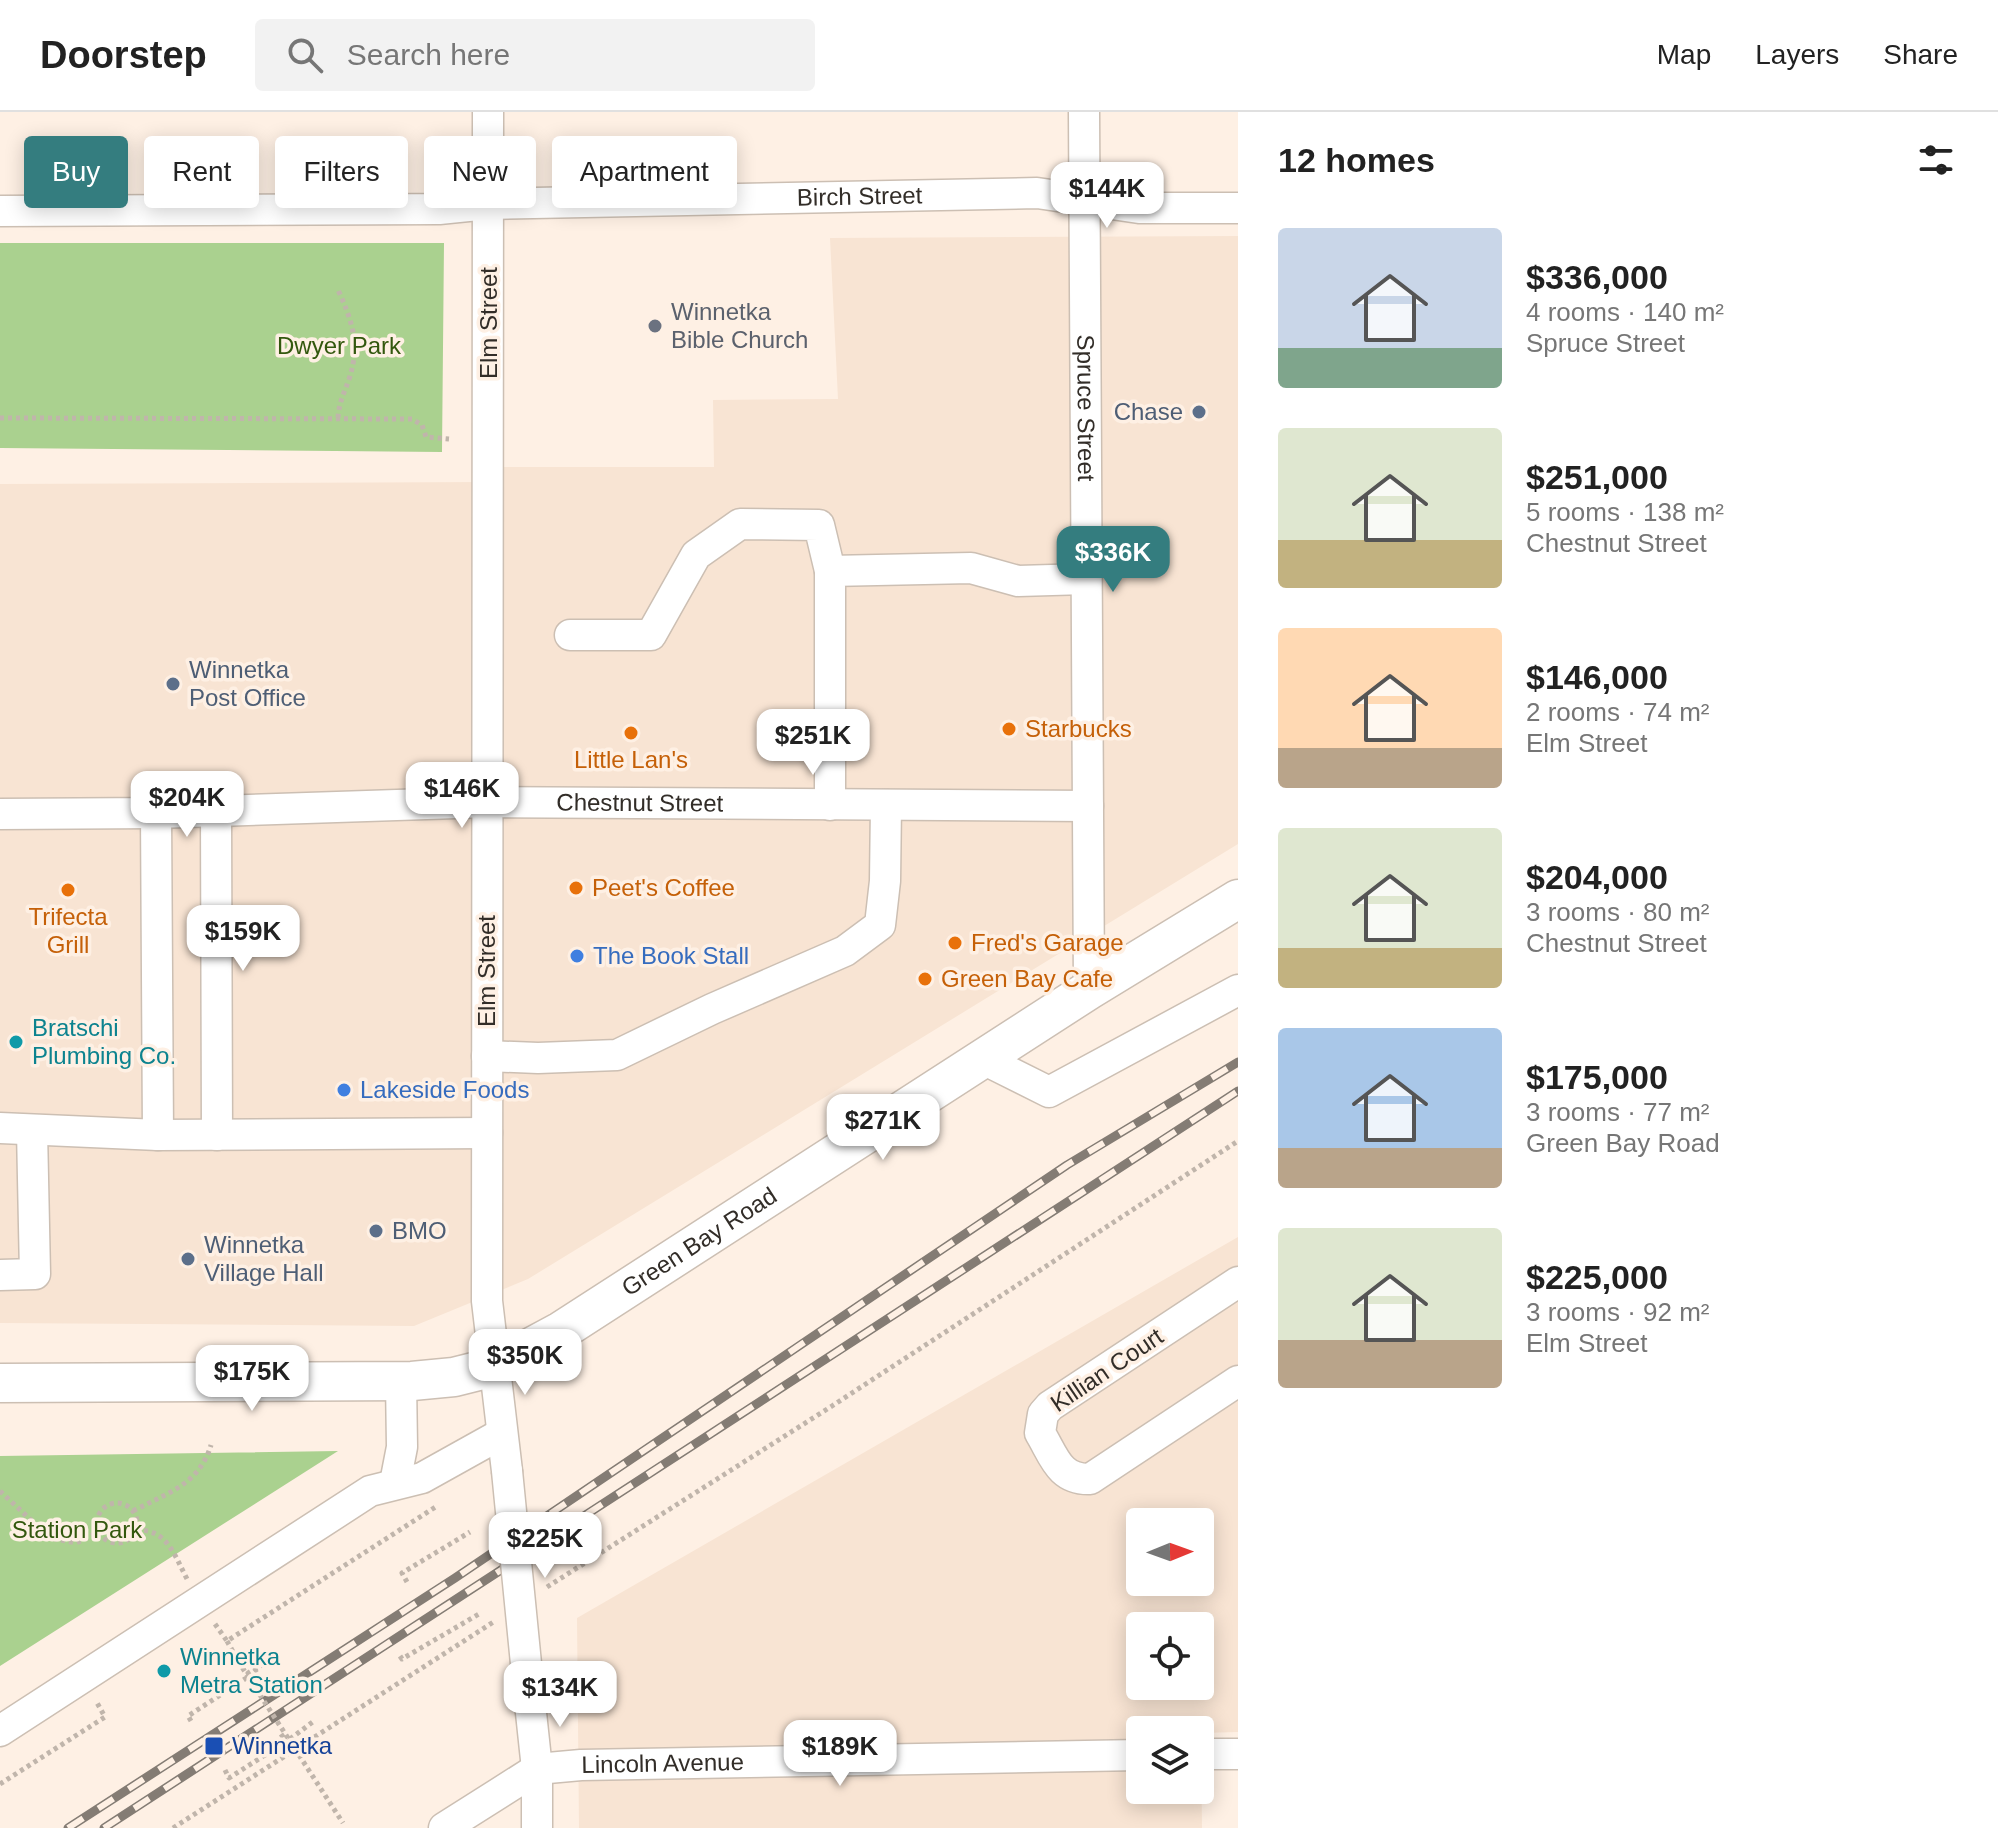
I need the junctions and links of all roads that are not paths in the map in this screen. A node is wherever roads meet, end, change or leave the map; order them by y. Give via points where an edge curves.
1 (488, 112) edge
2 (1084, 112) edge
3 (488, 136) edge
4 (1084, 199) junction
5 (536, 203) edge
6 (449, 208) edge
7 (488, 208) edge
8 (1238, 208) edge
9 (0, 211) edge
10 (830, 571) junction
11 (1086, 579) junction
12 (570, 635) dead end
13 (487, 802) junction
14 (830, 805) junction
15 (886, 805) junction
16 (1088, 806) junction
17 (216, 811) junction
18 (156, 813) junction
19 (0, 814) edge
20 (1238, 899) edge
21 (1089, 990) junction
22 (1238, 990) edge
23 (487, 1056) junction
24 (985, 1060) junction
25 (0, 1128) edge
26 (32, 1130) junction
27 (487, 1133) junction
28 (158, 1135) junction
29 (217, 1135) junction
30 (0, 1275) edge
31 (1238, 1282) edge
32 (494, 1367) junction
33 (401, 1381) junction
34 (1238, 1381) edge
35 (0, 1383) edge
36 (501, 1434) junction
37 (395, 1483) junction
38 (0, 1731) edge
39 (1214, 1754) edge
40 (1238, 1754) edge
41 (1126, 1755) edge
42 (537, 1769) junction
43 (444, 1828) edge
44 (537, 1828) edge

1 - 3 street, Elm Street
2 - 4 street, Spruce Street
4 - 5 street, Birch Street via 1037,193
4 - 8 street, Birch Street via 1139,208
4 - 11 street, Spruce Street
6 - 9 street, Birch Street
7 - 13 street, Elm Street
10 - 11 street via 971,568 1018,581
10 - 12 street via 819,525 740,524 696,555 651,635
10 - 14 street
11 - 16 street, Spruce Street
13 - 14 street, Chestnut Street
13 - 17 street, Chestnut Street
13 - 23 street, Elm Street
14 - 15 street, Chestnut Street
15 - 16 street, Chestnut Street
15 - 23 street via 880,925 845,951 617,1055
16 - 21 street, Spruce Street
17 - 18 street, Chestnut Street
17 - 29 street
18 - 19 street, Chestnut Street
18 - 28 street
20 - 21 main road, Green Bay Road
21 - 24 main road, Green Bay Road
22 - 24 street via 1049,1092
23 - 27 street, Elm Street
24 - 32 main road, Green Bay Road via 561,1331
25 - 26 street
26 - 28 street
26 - 30 street via 35,1274
27 - 29 street
27 - 32 street, Elm Street via 487,1301
28 - 29 street
31 - 34 street, Killian Court via 1050,1406 1040,1433 1064,1473 1090,1479
32 - 33 main road, Green Bay Road
32 - 36 street, Elm Street
33 - 35 main road, Green Bay Road
33 - 37 street via 402,1447
36 - 37 street via 422,1478
36 - 42 street, Elm Street, bridge
37 - 38 street via 370,1491 205,1608
39 - 40 street
41 - 42 street, Lincoln Avenue
42 - 43 street, Lincoln Avenue
42 - 44 street, Elm Street

